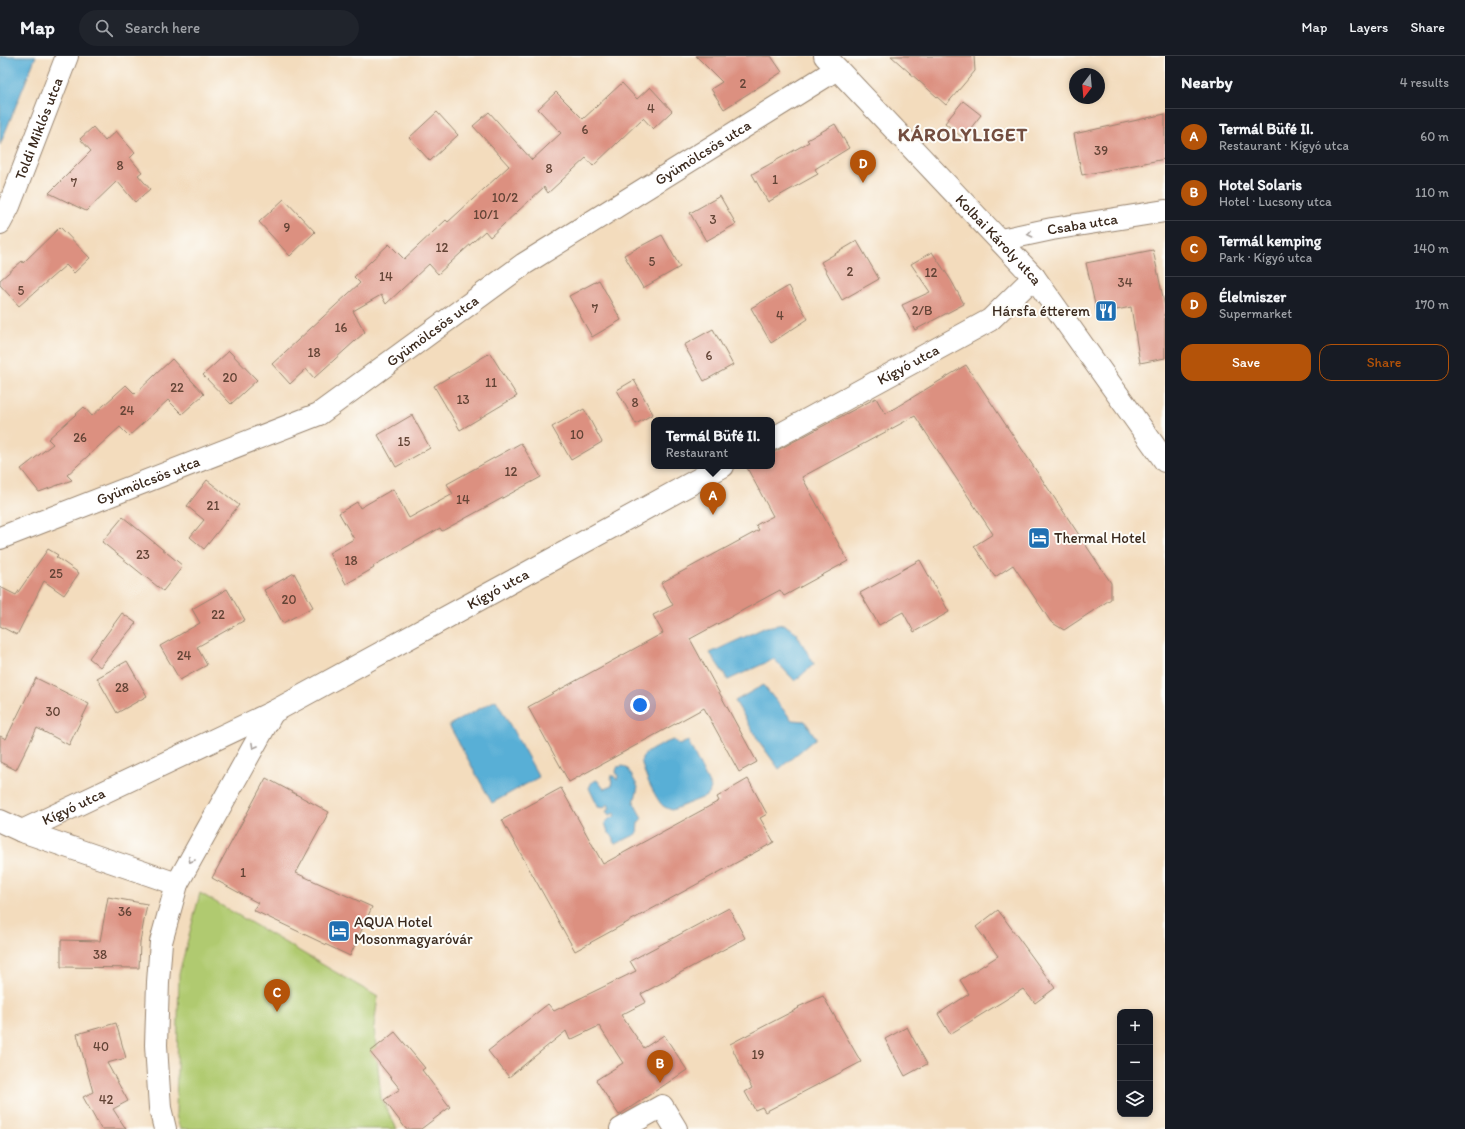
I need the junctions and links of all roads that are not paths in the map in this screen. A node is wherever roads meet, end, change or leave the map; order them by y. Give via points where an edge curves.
1 (67, 56) edge
2 (831, 62) edge
3 (1165, 211) edge
4 (0, 223) edge
5 (1001, 240) junction
6 (1034, 277) junction
7 (775, 437) edge
8 (1165, 461) edge
9 (718, 469) edge
10 (0, 538) edge
11 (273, 712) junction
12 (0, 821) edge
13 (22, 831) junction
14 (177, 884) junction
15 (165, 1129) edge
16 (621, 1129) edge
17 (676, 1129) edge

1 - 4 street, Toldi Miklós utca via 9,206
2 - 5 street, Kolbai Károly utca
2 - 10 street, Gyümölcsös utca via 524,264 319,414
3 -> 5 street, Csaba utca
5 - 6 street, Kolbai Károly utca
6 - 7 street, Kígyó utca via 990,320
6 - 8 street, Kolbai Károly utca
9 - 11 street, Kígyó utca
11 - 13 street, Kígyó utca
11 -> 14 street
12 - 13 street
13 - 14 street, Kígyó utca
14 - 15 street via 161,942 158,982 156,1045 160,1108
16 - 17 street via 662,1106

